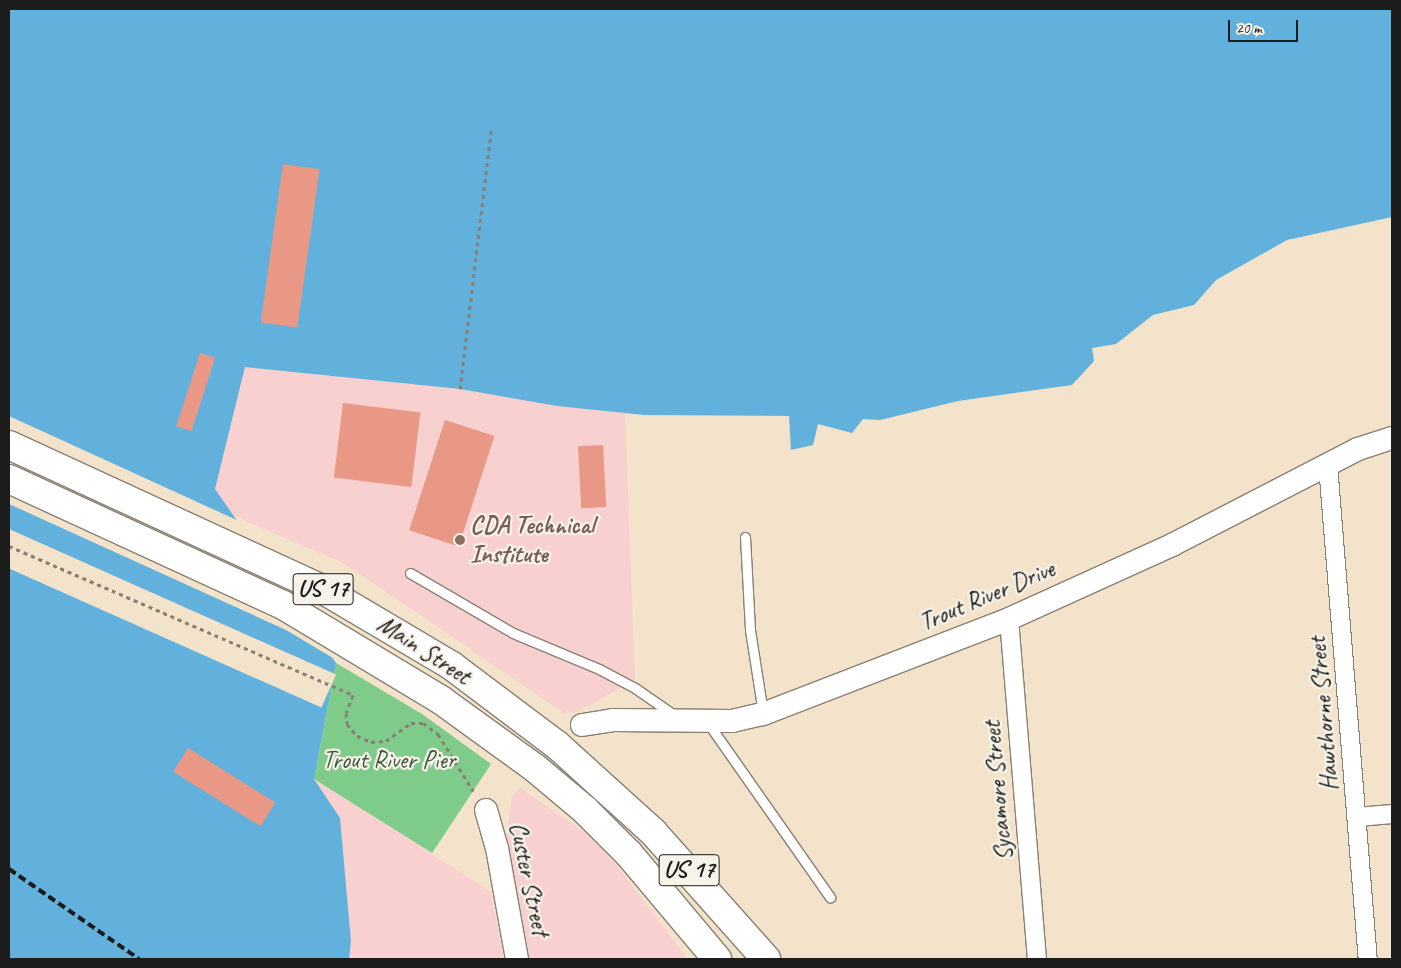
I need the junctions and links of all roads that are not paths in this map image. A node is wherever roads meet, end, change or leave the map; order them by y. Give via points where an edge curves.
1 (1392, 438) edge
2 (9, 445) edge
3 (1328, 465) junction
4 (9, 478) edge
5 (745, 537) dead end
6 (410, 573) dead end
7 (1008, 619) junction
8 (763, 714) junction
9 (680, 720) junction
10 (707, 721) junction
11 (582, 725) dead end
12 (486, 810) road end
13 (1392, 814) edge
14 (1358, 817) junction
15 (830, 897) dead end
16 (517, 959) edge
17 (717, 959) edge
18 (766, 959) edge
19 (1037, 959) edge
20 (1368, 959) edge

1 - 3 street, Trout River Drive via 1358,449
2 - 18 main road, Main Street / US 17 via 322,589 404,635 506,705 605,787 706,888
3 - 7 street, Trout River Drive via 1172,545
3 - 14 street, Hawthorne Street
4 - 17 main road, Main Street / US 17 via 283,605 441,700 535,768 585,810 641,867
5 - 8 lane via 750,630
6 - 9 lane via 513,634 599,669 635,688
7 - 8 street, Trout River Drive
7 - 19 street, Sycamore Street
8 - 10 street, Trout River Drive via 732,721
9 - 10 street, Trout River Drive
9 - 11 street, Trout River Drive via 612,720
10 - 15 lane
12 - 16 street, Custer Street via 497,848
13 - 14 street
14 - 20 street, Hawthorne Street

